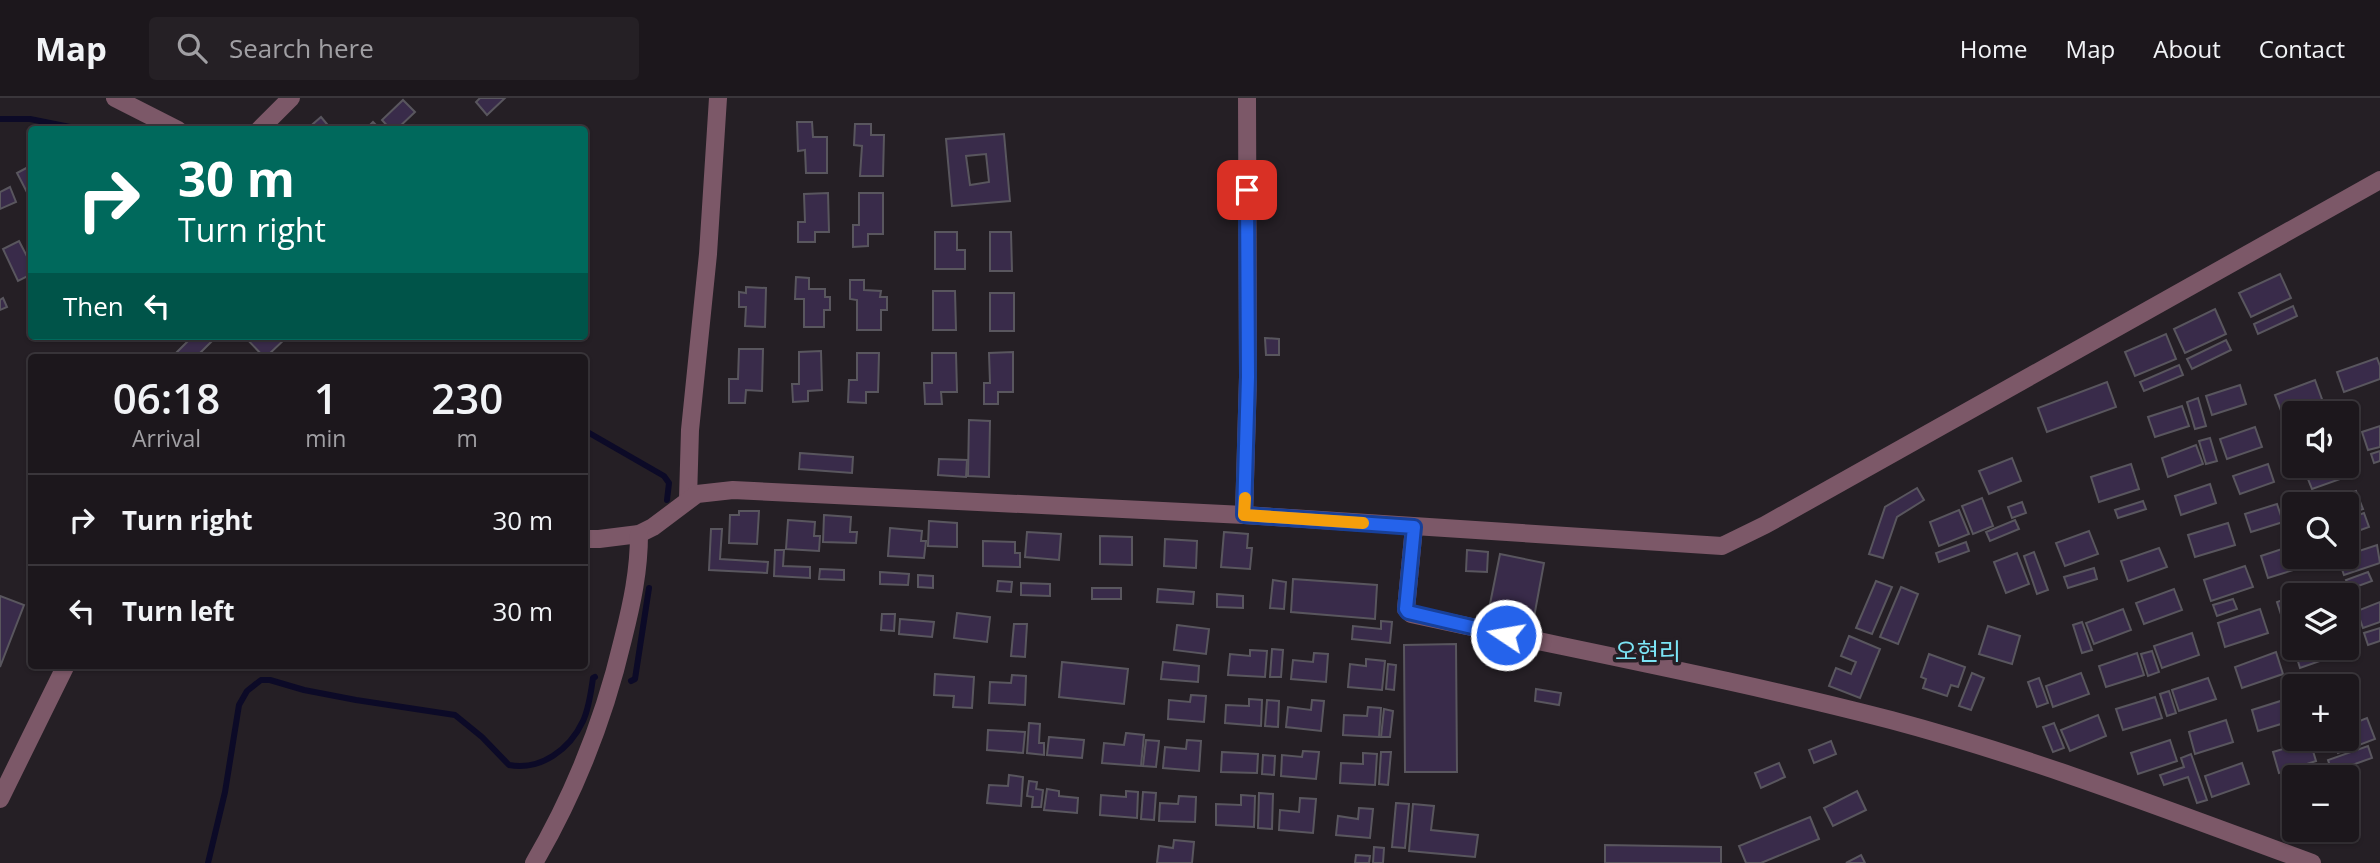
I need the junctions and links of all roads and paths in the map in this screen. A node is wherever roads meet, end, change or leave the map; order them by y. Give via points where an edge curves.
1 (116, 98) edge
2 (291, 98) edge
3 (718, 98) edge
4 (1247, 98) edge
5 (170, 126) edge
6 (263, 126) edge
7 (2380, 180) edge
8 (688, 499) junction
9 (1244, 515) junction
10 (1414, 527) junction
11 (639, 534) junction
12 (588, 539) edge
13 (64, 669) edge
14 (0, 799) edge
15 (534, 863) edge
16 (2312, 863) edge

1 - 5 street
2 - 6 street
3 - 8 street
4 - 9 street
7 - 10 street via 1730,544 1663,544
8 - 9 street via 733,490
8 - 11 street
9 - 10 street
10 - 16 street via 1406,609 1411,614 1776,691 1894,721 2014,757
11 - 12 street
11 - 15 street via 639,569 608,696 581,772
13 - 14 street

